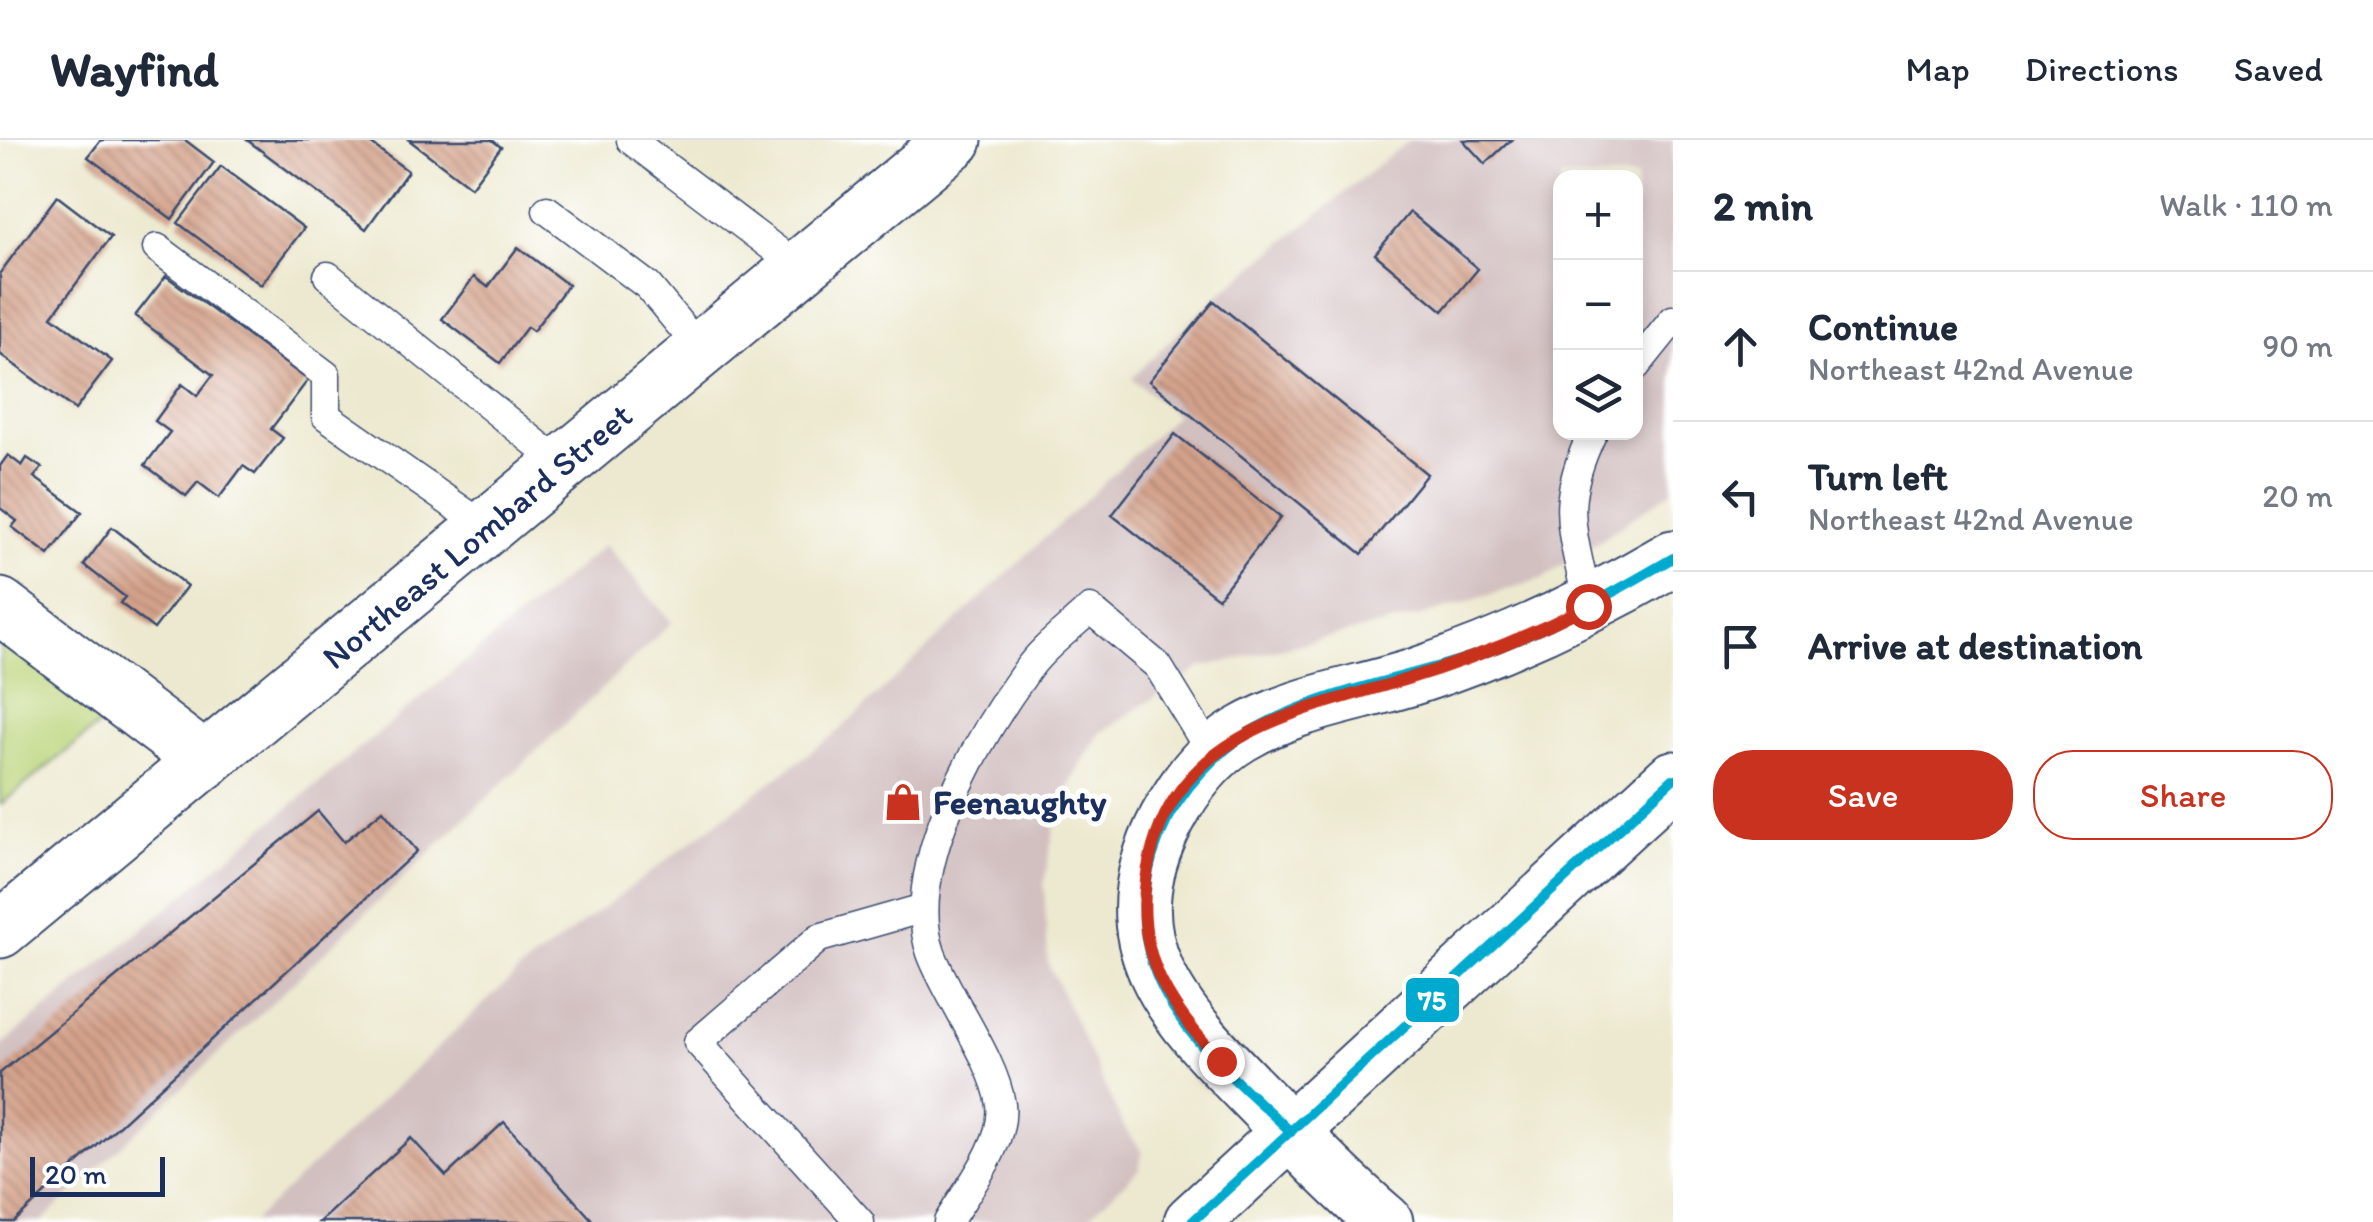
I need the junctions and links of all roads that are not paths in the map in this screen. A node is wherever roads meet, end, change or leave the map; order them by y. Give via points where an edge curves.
1 (631, 140) edge
2 (954, 140) edge
3 (547, 210) dead end
4 (157, 248) dead end
5 (800, 268) junction
6 (328, 276) dead end
7 (1673, 320) edge
8 (701, 350) junction
9 (1643, 357) edge
10 (1589, 440) edge
11 (563, 465) junction
12 (487, 528) junction
13 (1673, 558) edge
14 (0, 606) edge
15 (1588, 606) junction
16 (1213, 756) junction
17 (205, 761) junction
18 (1673, 779) edge
19 (924, 908) junction
20 (0, 930) edge
21 (1290, 1132) junction
22 (860, 1222) edge
23 (948, 1222) edge
24 (1192, 1222) edge
25 (1384, 1222) edge

1 - 5 lane
2 - 5 main road, Northeast Lombard Street
3 - 8 lane via 648,286
4 - 12 lane via 326,374 326,416
5 - 8 main road, Northeast Lombard Street
6 - 11 lane
7 - 9 lane
8 - 11 main road, Northeast Lombard Street
10 - 15 lane via 1568,505
11 - 12 main road, Northeast Lombard Street
12 - 17 main road, Northeast Lombard Street
13 - 15 main road
14 - 17 main road
15 - 16 main road via 1480,654 1276,717
16 - 19 lane via 1158,666 1090,609 1026,670 972,760 932,852
16 - 21 main road via 1177,800 1149,858 1145,932 1151,964 1176,1012
17 - 20 main road, Northeast Lombard Street
18 - 21 main road
19 - 22 lane via 819,938 698,1042
19 - 23 lane via 930,951 1001,1107 996,1138
21 - 24 main road
21 - 25 main road

